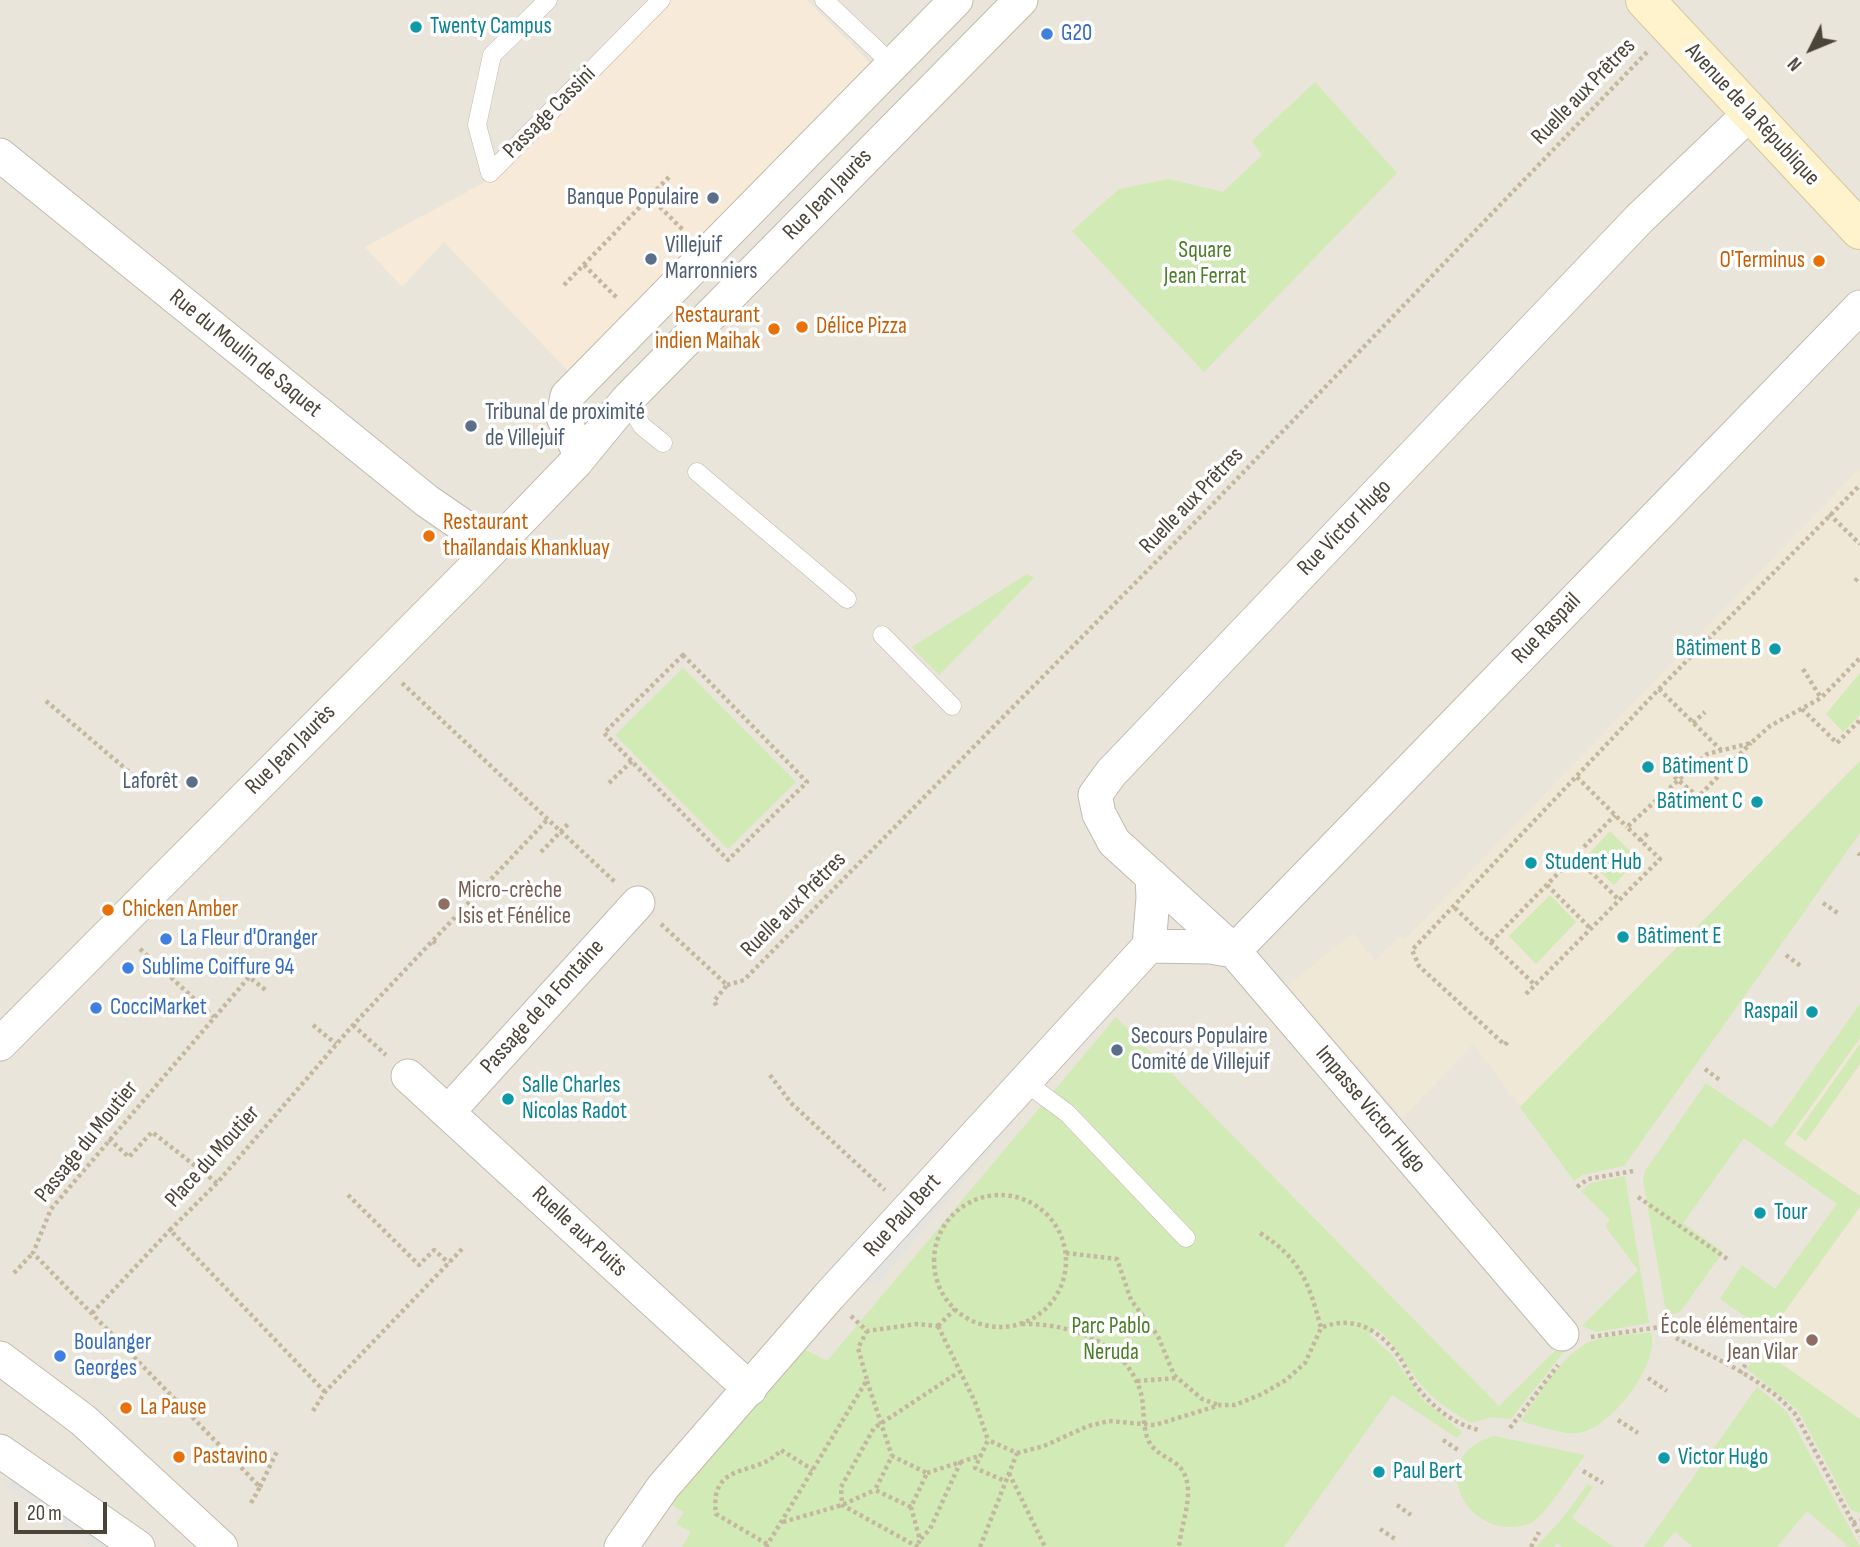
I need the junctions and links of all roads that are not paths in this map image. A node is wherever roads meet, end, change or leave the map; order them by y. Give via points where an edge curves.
1 (548, 0) edge
2 (661, 0) edge
3 (824, 0) edge
4 (956, 0) edge
5 (1021, 0) edge
6 (1645, 0) edge
7 (916, 40) junction
8 (893, 65) junction
9 (938, 83) junction
10 (1749, 114) junction
11 (0, 155) edge
12 (1860, 230) edge
13 (1860, 307) edge
14 (626, 400) junction
15 (663, 443) dead end
16 (580, 455) junction
17 (697, 472) dead end
18 (494, 547) junction
19 (847, 599) dead end
20 (882, 635) dead end
21 (951, 706) dead end
22 (1152, 876) junction
23 (638, 903) dead end
24 (1149, 946) junction
25 (1234, 951) junction
26 (0, 1044) edge
27 (408, 1076) road end
28 (1025, 1082) junction
29 (448, 1112) junction
30 (1186, 1238) dead end
31 (1562, 1334) dead end
32 (0, 1358) edge
33 (750, 1389) junction
34 (0, 1451) edge
35 (138, 1547) edge
36 (221, 1547) edge
37 (621, 1547) edge

1 - 2 lane, Passage Cassini via 492,55 477,125 491,173
3 - 8 lane
4 - 7 street, Rue Jean Jaurès
5 - 9 street, Rue Jean Jaurès
6 - 10 main road, Avenue de la République
7 - 8 street, Rue Jean Jaurès
7 - 9 street via 939,60
8 - 9 street
8 - 16 street, Rue Jean Jaurès via 567,396 563,417
9 - 14 street, Rue Jean Jaurès
10 - 12 main road, Avenue de la République
10 - 22 street, Rue Victor Hugo via 1639,219 1111,773 1095,795 1099,814 1114,842
11 - 18 street, Rue du Moulin de Saquet via 427,501
13 - 25 street, Rue Raspail
14 - 15 lane via 642,426
14 - 16 street, Rue Jean Jaurès
16 - 18 street, Rue Jean Jaurès
17 - 19 lane
18 - 26 street, Rue Jean Jaurès
20 - 21 lane
22 - 24 street
22 - 25 street, Rue Victor Hugo
23 - 29 street, Passage de la Fontaine
24 - 25 street
24 - 28 street, Rue Paul Bert
25 - 31 street, Impasse Victor Hugo
27 - 29 street, Ruelle aux Puits
28 - 30 lane via 1068,1113
28 - 33 street, Rue Paul Bert
29 - 33 street, Ruelle aux Puits
32 - 36 street via 83,1420
33 - 37 street, Rue Paul Bert via 663,1487
34 - 35 street

